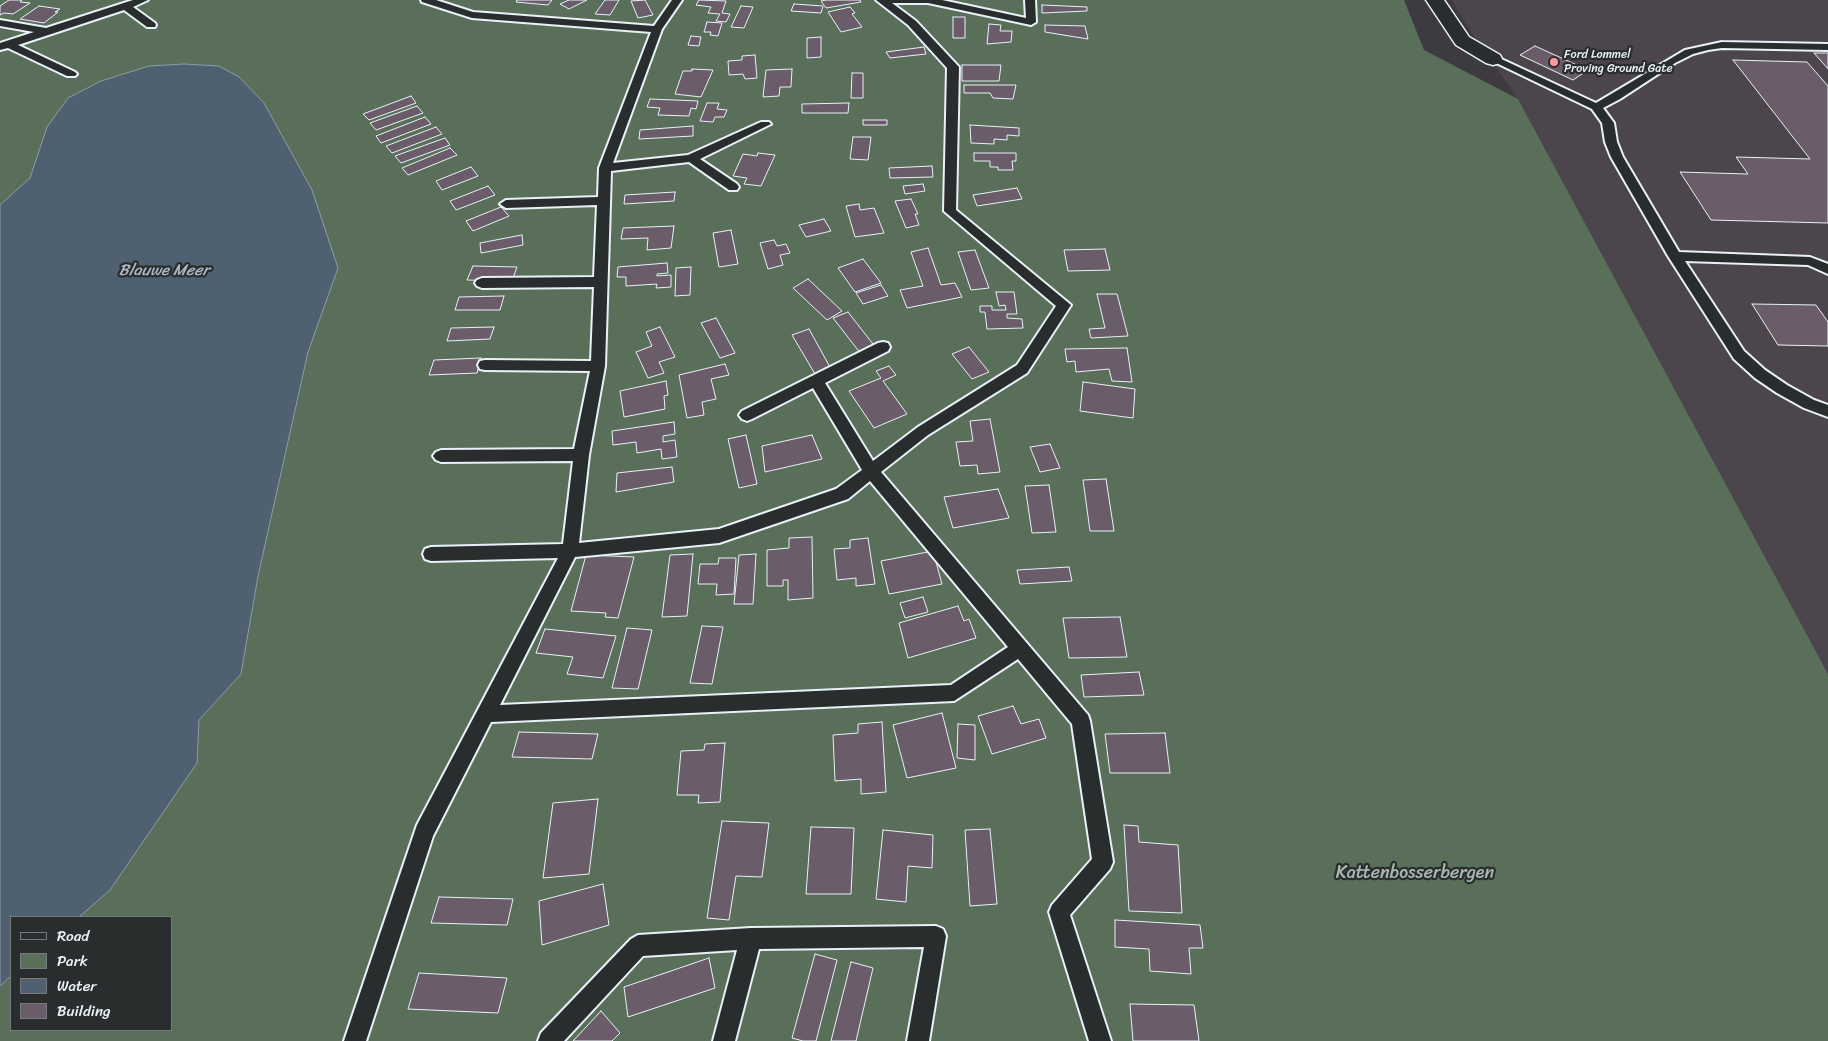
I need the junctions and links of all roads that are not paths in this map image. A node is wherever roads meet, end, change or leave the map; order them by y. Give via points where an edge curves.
1 (143, 0) edge
2 (426, 0) edge
3 (677, 0) edge
4 (881, 0) edge
5 (1030, 0) edge
6 (1435, 0) edge
7 (932, 1) edge
8 (126, 6) junction
9 (0, 23) edge
10 (151, 25) dead end
11 (658, 29) junction
12 (45, 32) junction
13 (4, 46) edge
14 (1828, 47) edge
15 (1493, 59) joint
16 (71, 74) dead end
17 (1596, 107) junction
18 (764, 124) dead end
19 (691, 158) junction
20 (605, 168) junction
21 (733, 187) dead end
22 (604, 200) junction
23 (506, 204) dead end
24 (1675, 256) junction
25 (1828, 269) edge
26 (601, 282) junction
27 (482, 283) dead end
28 (883, 347) dead end
29 (485, 365) dead end
30 (598, 366) junction
31 (816, 381) junction
32 (1828, 411) edge
33 (747, 415) dead end
34 (581, 454) junction
35 (442, 456) dead end
36 (871, 471) junction
37 (570, 551) junction
38 (431, 554) dead end
39 (1020, 648) junction
40 (485, 714) junction
41 (751, 938) junction
42 (354, 1041) edge
43 (549, 1041) edge
44 (724, 1041) edge
45 (918, 1041) edge
46 (1100, 1041) edge

1 - 8 lane
2 - 11 lane via 472,15
3 - 11 lane
4 - 7 lane
4 - 36 lane via 912,23 952,67 950,212 1064,305 1022,369 923,431
5 - 7 lane via 1031,22
6 - 15 street via 1462,41
8 - 10 lane
8 - 12 lane
9 - 12 lane
11 - 20 lane
12 - 13 lane
13 - 16 lane
14 - 17 lane via 1707,47 1671,61 1616,98
15 - 17 lane
17 - 24 lane via 1608,123 1617,158
18 - 19 lane
19 - 20 lane
19 - 21 lane
20 - 22 lane
22 - 23 lane
22 - 26 lane
24 - 25 lane via 1810,261
24 - 32 lane via 1739,355 1782,389
26 - 27 lane
26 - 30 lane
28 - 31 lane
29 - 30 lane
30 - 34 lane
31 - 33 lane
31 - 36 lane
34 - 35 lane
34 - 37 lane
36 - 37 lane via 842,494 719,536
36 - 39 lane
37 - 38 lane
37 - 40 lane
39 - 40 lane via 954,693
39 - 46 lane via 1081,722 1103,862 1059,912
40 - 42 lane via 424,832
41 - 43 lane via 638,946
41 - 44 lane
41 - 45 lane via 936,936

